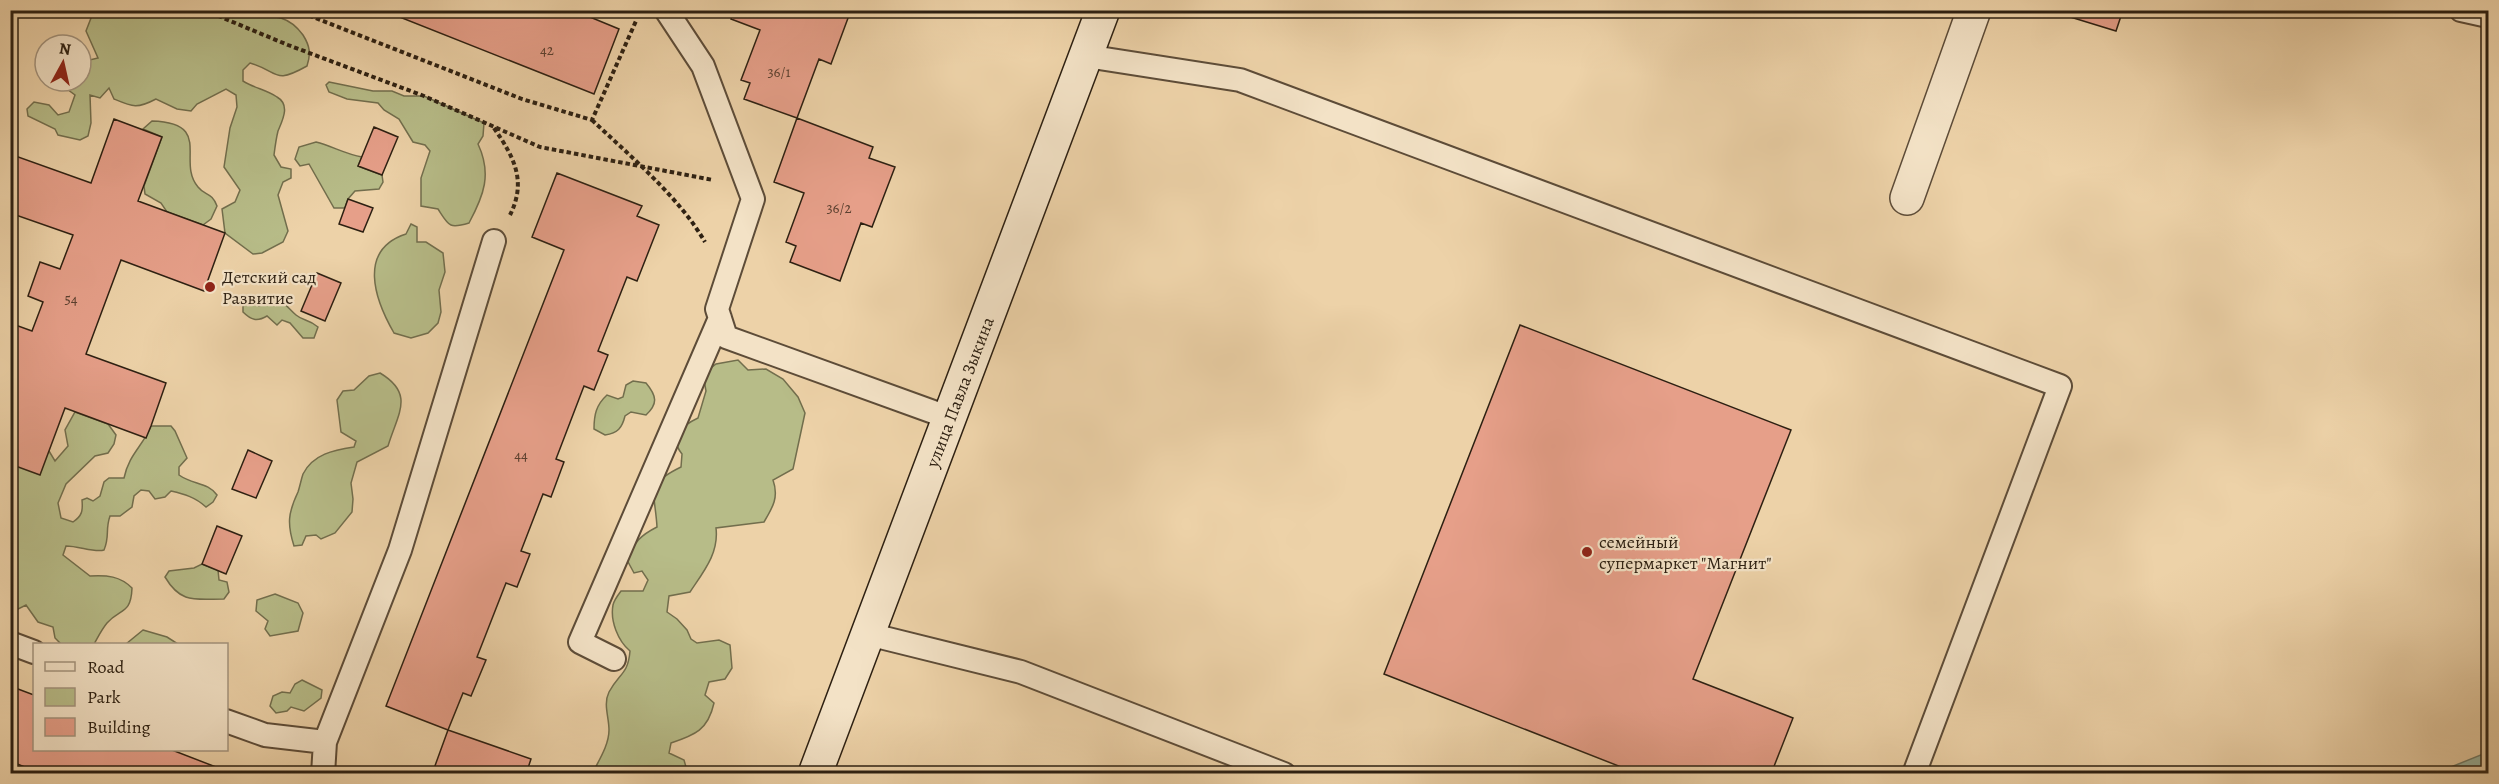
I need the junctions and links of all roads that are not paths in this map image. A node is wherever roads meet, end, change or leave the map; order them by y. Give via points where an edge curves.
1 (666, 10) edge
2 (1103, 10) edge
3 (1974, 10) edge
4 (2461, 10) edge
5 (2488, 16) edge
6 (1086, 56) junction
7 (1906, 198) dead end
8 (494, 241) road end
9 (720, 318) junction
10 (950, 418) junction
11 (868, 634) junction
12 (10, 643) edge
13 (33, 652) edge
14 (615, 659) dead end
15 (228, 722) edge
16 (325, 742) junction
17 (323, 774) edge
18 (815, 774) edge
19 (1284, 774) edge
20 (1914, 774) edge

1 - 9 lane via 703,66 753,199 717,309
2 - 6 main road, улица Павла Зыкина
3 - 7 main road
4 - 5 lane
6 - 10 main road, улица Павла Зыкина
6 - 20 lane via 1240,80 2060,386
8 - 16 lane via 400,550
9 - 10 lane via 726,337
9 - 14 lane via 580,642
10 - 11 main road, улица Павла Зыкина
11 - 18 main road, улица Павла Зыкина
11 - 19 lane via 1021,672
12 - 13 lane
15 - 16 lane via 265,735
16 - 17 lane

